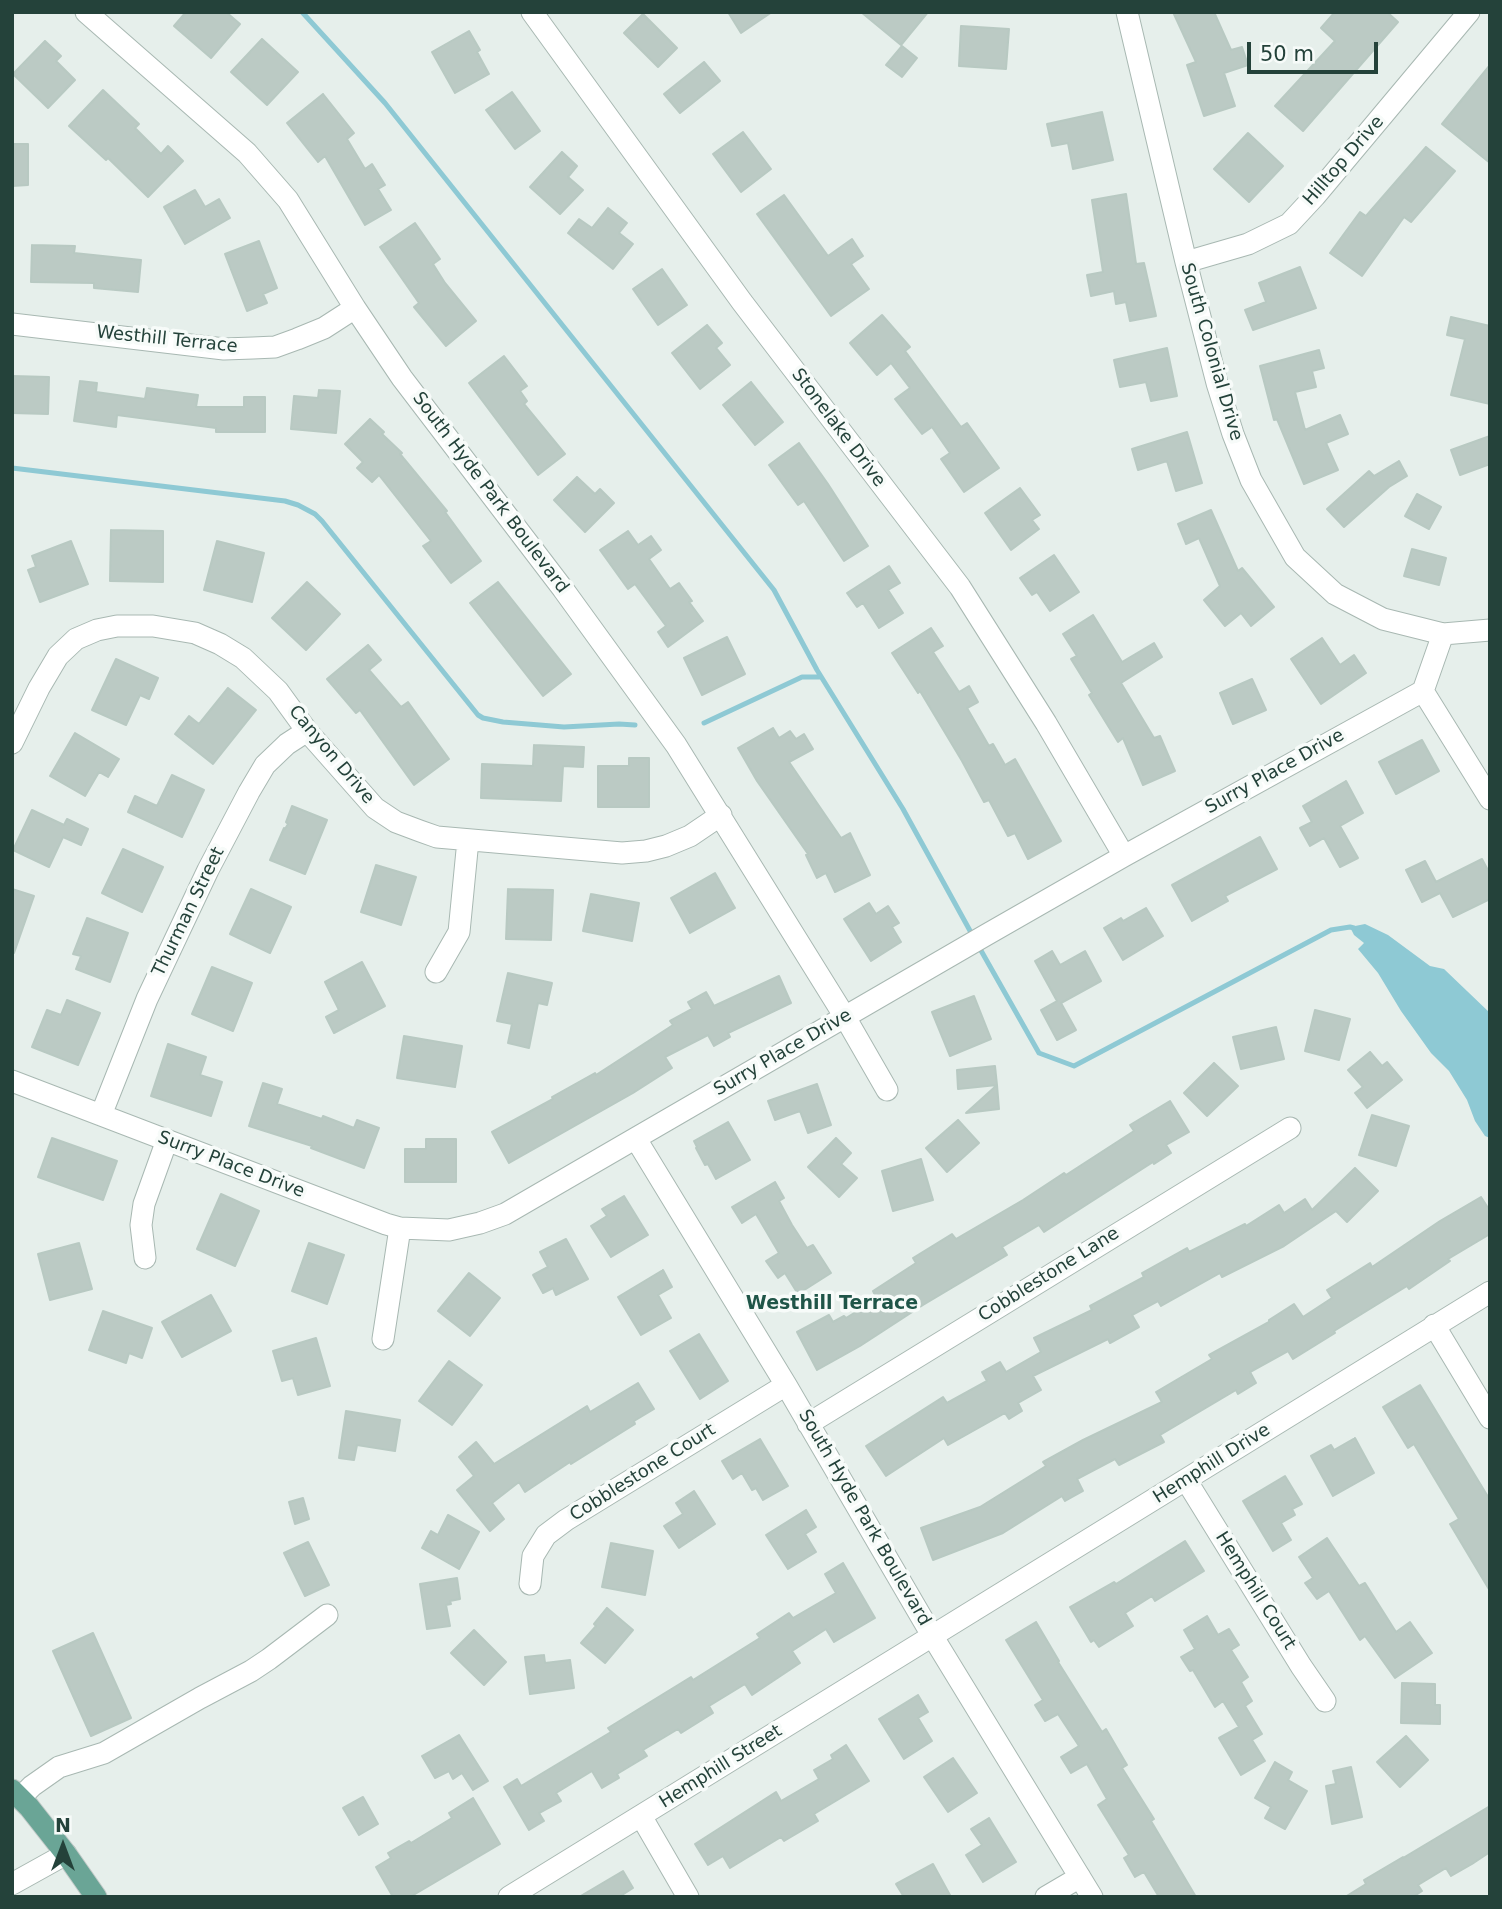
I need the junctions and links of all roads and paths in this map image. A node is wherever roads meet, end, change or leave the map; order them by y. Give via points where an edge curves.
1 (86, 12) edge
2 (532, 12) edge
3 (1127, 12) edge
4 (1469, 12) edge
5 (1186, 262) junction
6 (355, 308) junction
7 (12, 324) edge
8 (1490, 631) edge
9 (1443, 634) junction
10 (1423, 691) junction
11 (307, 731) junction
12 (12, 743) edge
13 (1490, 799) edge
14 (720, 815) junction
15 (468, 839) junction
16 (1124, 856) junction
17 (436, 972) dead end
18 (845, 1017) junction
19 (12, 1081) edge
20 (887, 1090) dead end
21 (102, 1115) junction
22 (1290, 1128) dead end
23 (636, 1139) junction
24 (167, 1140) junction
25 (400, 1228) junction
26 (145, 1258) dead end
27 (1490, 1292) edge
28 (1434, 1325) junction
29 (383, 1339) dead end
30 (786, 1385) junction
31 (1490, 1418) edge
32 (808, 1424) junction
33 (1186, 1480) junction
34 (530, 1584) dead end
35 (327, 1615) dead end
36 (933, 1637) junction
37 (1325, 1701) dead end
38 (16, 1794) edge
39 (641, 1816) junction
40 (66, 1854) junction
41 (1080, 1877) junction
42 (12, 1884) edge
43 (96, 1897) edge
44 (509, 1897) edge
45 (688, 1897) edge
46 (1046, 1897) edge
47 (1092, 1897) edge

1 - 6 street, South Hyde Park Boulevard via 247,153 288,200
2 - 16 street, Stonelake Drive via 742,302 960,587
3 - 5 street, South Colonial Drive
4 - 5 street, Hilltop Drive via 1289,223 1248,244
5 - 9 street, South Colonial Drive via 1233,434 1251,480 1295,556 1335,594 1384,619
6 - 7 street, Westhill Terrace via 324,328 275,347 224,349
6 - 14 street, South Hyde Park Boulevard via 435,423 622,669
8 - 9 street
9 - 10 street
10 - 13 street
10 - 16 street, Surry Place Drive
11 - 12 street, Canyon Drive via 270,683 243,658 195,633 138,625 97,630 76,639 58,656
11 - 15 street, Canyon Drive via 375,808 437,837
11 - 21 street, Thurman Street via 265,765 248,792 147,999
14 - 15 street, Canyon Drive via 690,836 646,851 622,853
14 - 18 street, South Hyde Park Boulevard
15 - 17 street via 458,932
16 - 18 street, Surry Place Drive
18 - 20 street, South Hyde Park Boulevard
18 - 23 street, Surry Place Drive
19 - 21 street, Surry Place Drive
21 - 24 street, Surry Place Drive
22 - 32 street, Cobblestone Lane
23 - 25 street, Surry Place Drive via 505,1214 449,1230
23 - 30 street, South Hyde Park Boulevard
24 - 25 street, Surry Place Drive
24 - 26 street via 144,1204
25 - 29 street
27 - 28 street, Hemphill Drive
28 - 31 street
28 - 33 street, Hemphill Drive
30 - 32 street, South Hyde Park Boulevard
30 - 34 street, Cobblestone Court via 546,1535 533,1556
32 - 36 street, South Hyde Park Boulevard
33 - 36 street, Hemphill Drive
33 - 37 street, Hemphill Court
35 - 38 street via 251,1671 104,1754 59,1767
36 - 39 street, Hemphill Street
36 - 41 street, South Hyde Park Boulevard
38 - 40 main road
39 - 44 street, Hemphill Street
39 - 45 street
40 - 42 street
40 - 43 main road
41 - 46 street
41 - 47 street, South Hyde Park Boulevard

